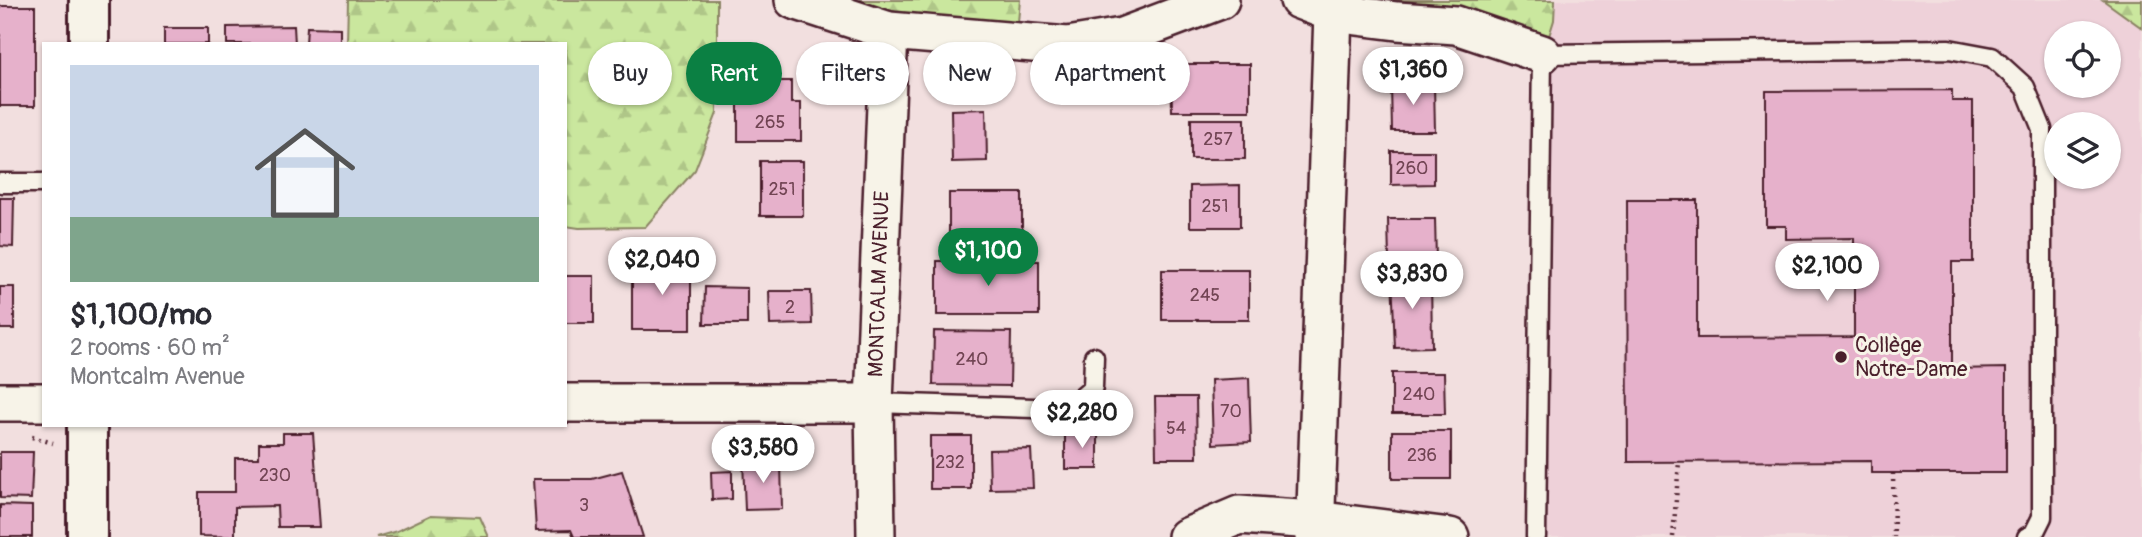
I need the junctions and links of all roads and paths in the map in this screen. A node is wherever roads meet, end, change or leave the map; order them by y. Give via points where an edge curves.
1 (89, 0) edge
2 (794, 0) edge
3 (1220, 0) edge
4 (1299, 0) edge
5 (1333, 13) junction
6 (889, 31) junction
7 (89, 42) edge
8 (1542, 54) junction
9 (0, 183) edge
10 (42, 183) edge
11 (1094, 357) dead end
12 (0, 402) edge
13 (42, 402) edge
14 (567, 403) edge
15 (874, 403) junction
16 (88, 427) edge
17 (1679, 462) dead end
18 (1893, 473) dead end
19 (1315, 529) edge
20 (87, 537) edge
21 (876, 537) edge
22 (1187, 537) edge
23 (1450, 537) edge
24 (1536, 537) edge
25 (1673, 537) edge
26 (1894, 537) edge
27 (2027, 537) edge

1 - 7 street
2 - 6 street
3 - 6 street via 1122,37 1068,46
4 - 5 street
5 - 8 street via 1457,25
5 - 19 street
6 - 15 street, MONTCALM AVENUE
8 - 24 lane
8 - 27 lane via 1949,49 1992,57 2025,87 2042,129 2042,517 2033,535
9 - 10 lane
11 - 15 lane via 1093,388 1068,409
12 - 13 street
14 - 15 street
15 - 21 street, MONTCALM AVENUE
16 - 20 street
17 - 25 path
18 - 26 path
19 - 22 street via 1239,514
19 - 23 street

